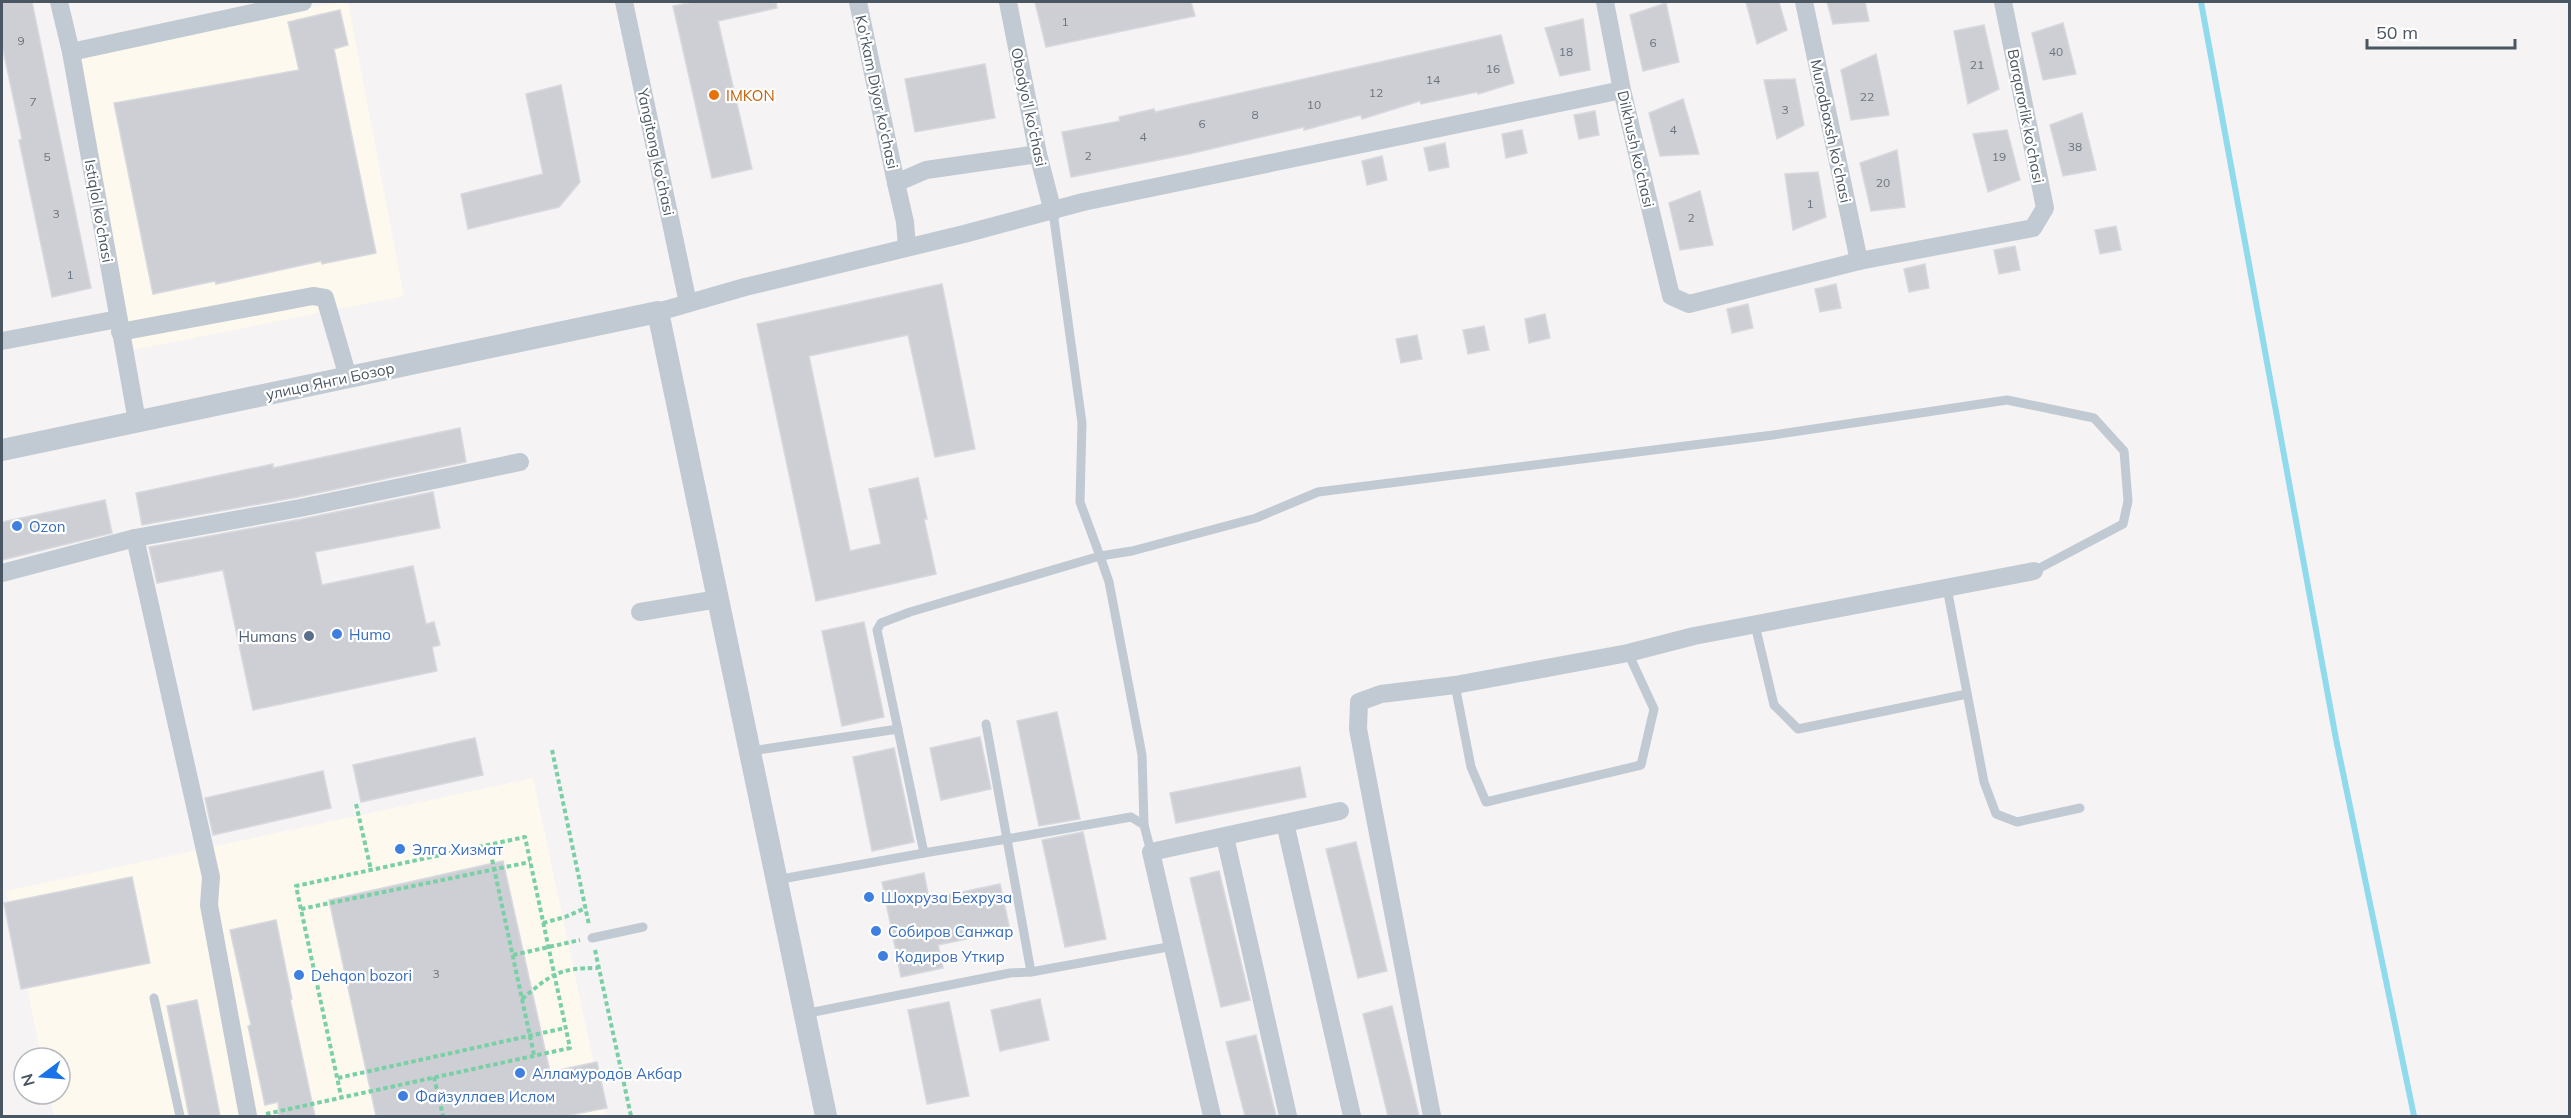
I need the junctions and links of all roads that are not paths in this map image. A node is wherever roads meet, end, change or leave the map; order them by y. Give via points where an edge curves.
1 (59, 2) edge
2 (303, 2) edge
3 (624, 2) edge
4 (858, 2) edge
5 (1008, 2) edge
6 (1605, 2) edge
7 (1804, 2) edge
8 (2003, 2) edge
9 (71, 52) junction
10 (1622, 90) junction
11 (1038, 154) junction
12 (896, 183) junction
13 (1053, 212) junction
14 (907, 248) junction
15 (1859, 261) junction
16 (688, 303) junction
17 (658, 312) junction
18 (119, 326) junction
19 (2, 341) edge
20 (348, 377) junction
21 (137, 421) junction
22 (2, 450) edge
23 (520, 462) dead end
24 (135, 538) junction
25 (1100, 556) junction
26 (2034, 572) joint
27 (2, 573) edge
28 (1947, 588) junction
29 (718, 600) junction
30 (640, 612) dead end
31 (1755, 625) junction
32 (1628, 653) junction
33 (1455, 685) junction
34 (1968, 694) junction
35 (986, 724) dead end
36 (898, 729) junction
37 (748, 751) junction
38 (2080, 808) dead end
39 (1340, 811) dead end
40 (1285, 823) junction
41 (1144, 825) junction
42 (1225, 837) junction
43 (1007, 839) junction
44 (1152, 852) junction
45 (924, 854) junction
46 (776, 880) junction
47 (643, 927) dead end
48 (592, 938) road end
49 (1173, 945) junction
50 (1031, 972) junction
51 (154, 998) dead end
52 (804, 1014) junction
53 (180, 1116) edge
54 (248, 1116) edge
55 (825, 1116) edge
56 (1212, 1116) edge
57 (1288, 1116) edge
58 (1352, 1116) edge
59 (1432, 1116) edge

1 - 9 street, Istiqlol ko'chasi
2 - 9 street
3 - 16 street, Yangitong ko'chasi
4 - 12 street, Ko'rkam Diyor ko'chasi
5 - 11 street, Obodyo'l ko'chasi
6 - 10 street, Dilkhush ko'chasi
7 - 15 street, Murodbaxsh ko'chasi
8 - 15 street, Barqarorlik ko'chasi via 2045,208 2033,228
9 - 18 street, Istiqlol ko'chasi
10 - 13 street via 1083,202
10 - 15 street, Dilkhush ko'chasi via 1671,296 1689,304
11 - 12 street via 926,170
11 - 13 street, Obodyo'l ko'chasi
12 - 14 street, Ko'rkam Diyor ko'chasi
13 - 14 street
13 - 25 lane via 1082,423 1080,502
14 - 16 street
16 - 17 street
17 - 20 street, улица Янги Бозор
17 - 29 street
18 - 19 street
18 - 20 street via 313,296 324,298
18 - 21 street, Istiqlol ko'chasi
20 - 21 street, улица Янги Бозор
21 - 22 street, улица Янги Бозор
23 - 24 street
24 - 27 street
24 - 54 street via 211,877 209,905
25 - 26 lane via 1256,518 1318,492 1773,435 2007,400 2094,418 2124,451 2128,501 2122,524
25 - 36 lane via 881,623 877,630
25 - 41 lane via 1109,582 1142,755
26 - 28 street
28 - 31 street
28 - 34 lane
29 - 30 street
29 - 37 street
31 - 32 street
31 - 34 lane via 1774,705 1798,729
32 - 33 street
32 - 33 lane via 1654,709 1641,765 1486,802 1471,767
33 - 59 street via 1381,694 1359,702 1358,720
34 - 38 lane via 1984,782 1996,814 2017,822
35 - 43 lane
36 - 37 lane
36 - 45 lane
37 - 46 street
39 - 40 street
40 - 42 street
40 - 58 street
41 - 43 lane via 1131,817
41 - 44 lane
42 - 44 street
42 - 57 street
43 - 45 lane
43 - 50 lane
44 - 49 street
45 - 46 lane
46 - 52 street
47 - 48 lane
49 - 50 lane
49 - 56 street
50 - 52 lane
51 - 53 lane
52 - 55 street

